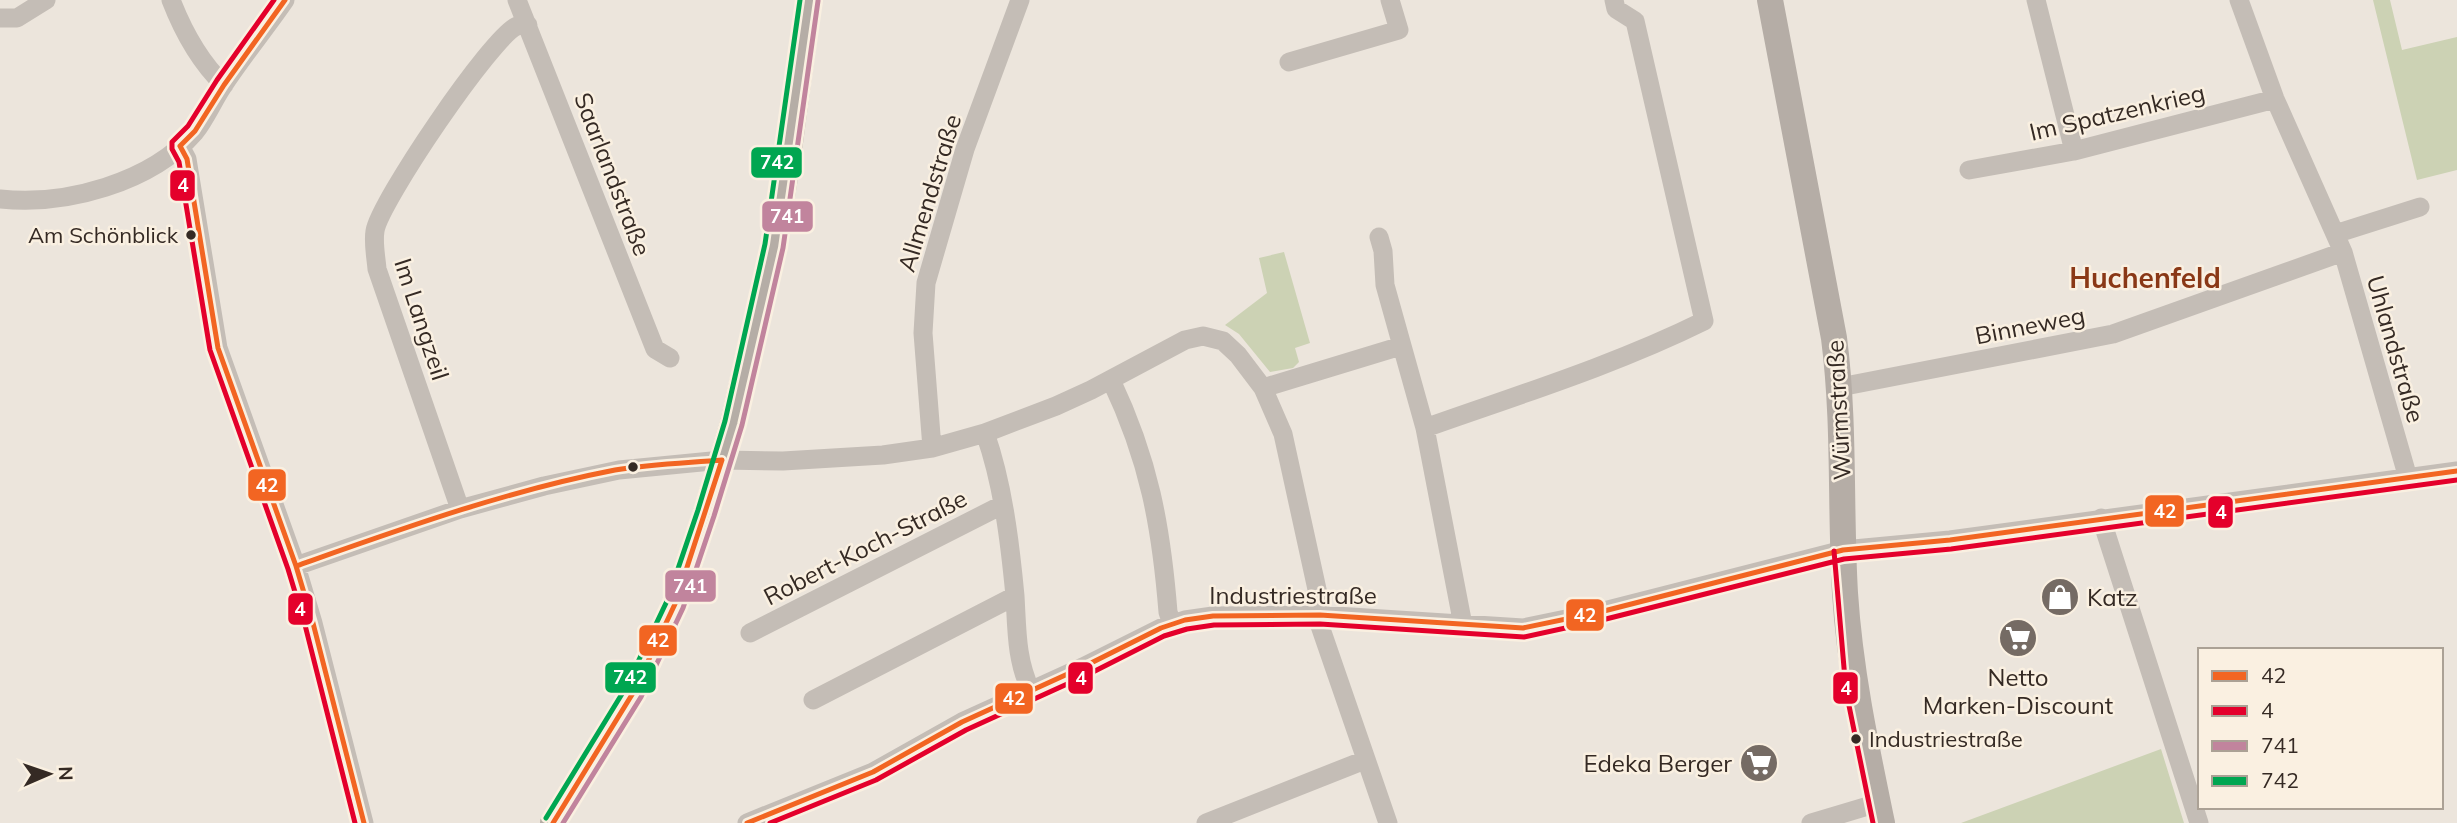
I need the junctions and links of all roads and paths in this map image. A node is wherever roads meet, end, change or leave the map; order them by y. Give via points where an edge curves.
1 (46, 0) edge
2 (171, 0) edge
3 (285, 0) edge
4 (517, 0) edge
5 (809, 0) edge
6 (1020, 0) edge
7 (1391, 0) edge
8 (1614, 0) edge
9 (1770, 0) edge
10 (2036, 0) edge
11 (2239, 0) edge
12 (0, 18) edge
13 (528, 25) junction
14 (1289, 62) dead end
15 (224, 85) junction
16 (2275, 99) junction
17 (180, 146) junction
18 (2074, 151) junction
19 (1969, 170) dead end
20 (0, 199) edge
21 (2420, 207) dead end
22 (2335, 234) junction
23 (1380, 237) dead end
24 (2343, 252) junction
25 (1401, 346) junction
26 (670, 358) dead end
27 (1111, 380) junction
28 (1840, 387) junction
29 (1263, 388) junction
30 (1425, 428) junction
31 (985, 433) junction
32 (932, 448) junction
33 (722, 460) junction
34 (2457, 471) edge
35 (2408, 478) junction
36 (1002, 505) junction
37 (460, 509) junction
38 (2101, 518) junction
39 (1843, 550) junction
40 (296, 566) junction
41 (1014, 596) junction
42 (1320, 615) junction
43 (1172, 624) junction
44 (1463, 625) junction
45 (750, 633) dead end
46 (1031, 691) junction
47 (813, 699) dead end
48 (1365, 760) junction
49 (1880, 813) edge
50 (364, 823) edge
51 (553, 823) edge
52 (747, 823) edge
53 (1206, 823) edge
54 (1388, 823) edge
55 (1811, 823) edge
56 (2199, 823) edge

1 - 12 street via 17,18
2 - 15 street via 183,30
3 - 15 street
4 - 13 street, Saarlandstraße
5 - 33 main road via 774,246
6 - 32 street, Allmendstraße via 965,149 926,283 923,333
7 - 14 street via 1399,30
8 - 30 street via 1616,9 1635,21 1703,321 1558,381
9 - 28 main road, Würmstraße via 1822,263
10 - 18 street
11 - 16 street, Uhlandstraße
13 - 26 street, Saarlandstraße via 655,349
13 - 37 street, Im Langzeil via 516,26 471,73 384,209 375,231 377,269
15 - 17 street
16 - 18 street, Im Spatzenkrieg
16 - 22 street, Uhlandstraße
17 - 20 street via 115,185 51,200
17 - 40 street via 187,159 218,348
18 - 19 street, Im Spatzenkrieg
21 - 22 street
22 - 24 street, Uhlandstraße
23 - 25 street via 1385,285
24 - 28 street, Binneweg via 2113,334
24 - 35 street, Uhlandstraße
25 - 29 street
25 - 30 street
27 - 29 street via 1185,340 1203,336 1227,344
27 - 31 street
27 - 43 street via 1152,489
28 - 39 main road, Würmstraße
29 - 42 street via 1283,434
30 - 44 street
31 - 32 street
31 - 36 street, Robert-Koch-Straße
32 - 33 street via 808,460
33 - 37 street via 618,470
33 - 51 main road via 675,604 633,693
34 - 35 street, Industriestraße
35 - 38 street, Industriestraße
36 - 41 street, Robert-Koch-Straße
36 - 45 street, Robert-Koch-Straße
37 - 40 street
38 - 39 street, Industriestraße
38 - 56 street
39 - 44 street, Industriestraße via 1523,628
39 - 49 main road, Würmstraße via 1855,690
40 - 50 street
41 - 46 street, Robert-Koch-Straße via 1019,659
41 - 47 street
42 - 43 street, Industriestraße via 1213,616
42 - 44 street, Industriestraße
42 - 48 street
43 - 46 street, Industriestraße
46 - 52 street, Industriestraße via 962,722 873,772
48 - 53 street
48 - 54 street
49 - 55 street

